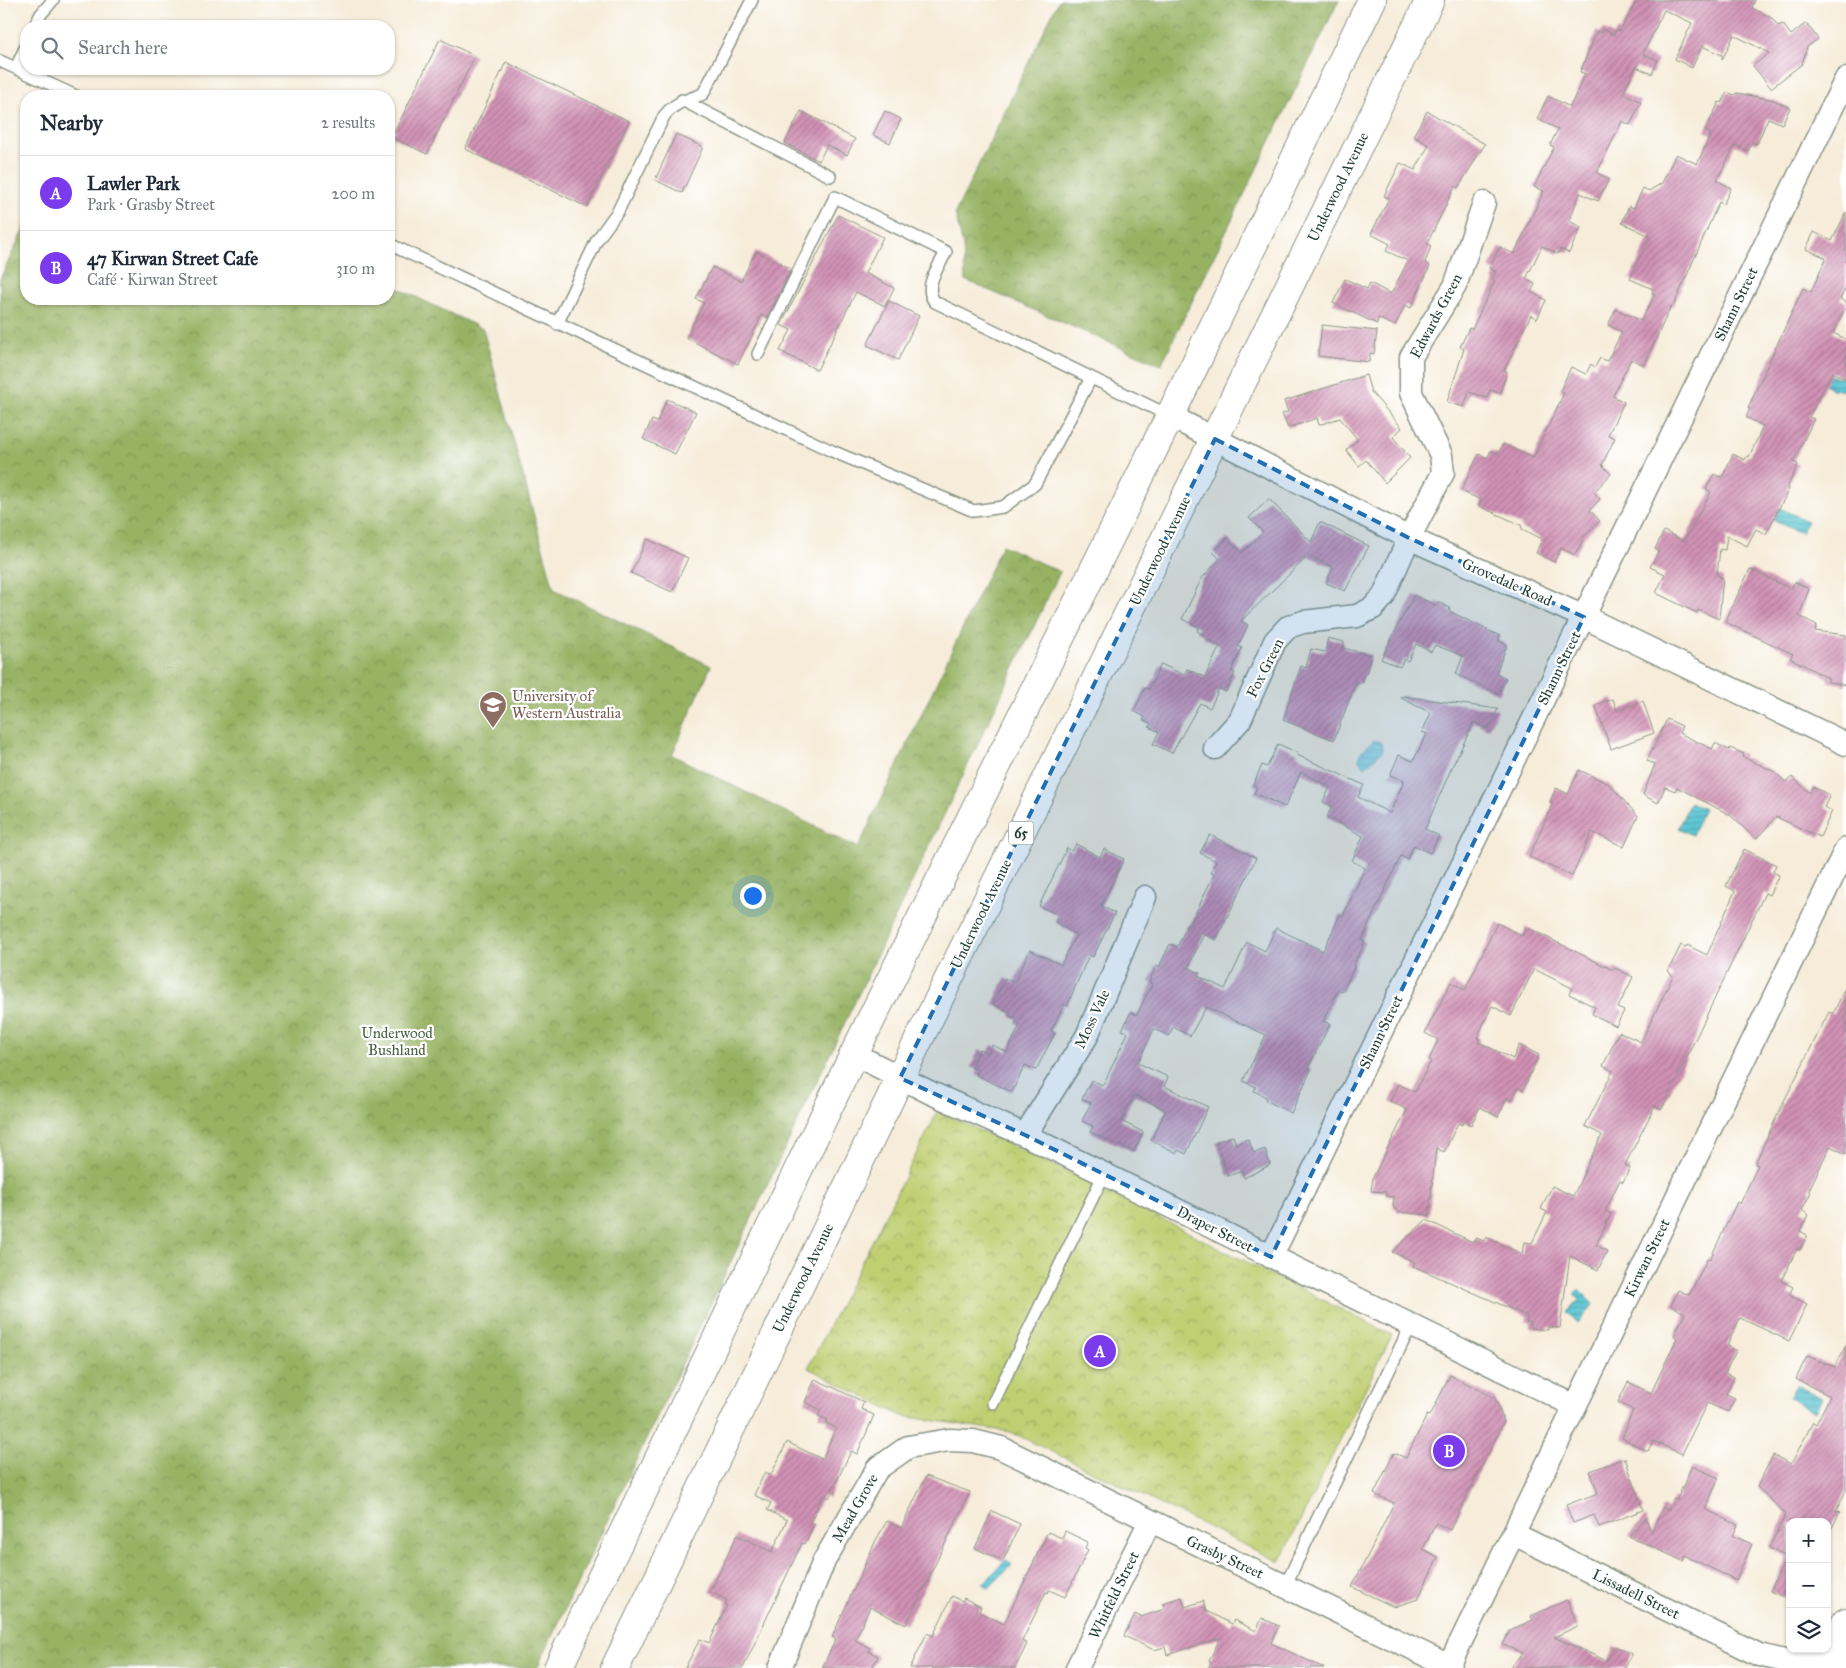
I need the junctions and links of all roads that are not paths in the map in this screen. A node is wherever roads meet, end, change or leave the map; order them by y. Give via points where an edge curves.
1 (53, 0) edge
2 (752, 0) edge
3 (1372, 0) edge
4 (1430, 0) edge
5 (38, 20) edge
6 (20, 59) edge
7 (0, 60) edge
8 (16, 68) junction
9 (20, 70) edge
10 (31, 75) edge
11 (1846, 79) edge
12 (63, 90) edge
13 (682, 100) junction
14 (830, 176) dead end
15 (1484, 203) dead end
16 (395, 247) edge
17 (558, 324) junction
18 (758, 354) dead end
19 (1091, 378) junction
20 (1170, 416) junction
21 (1215, 439) junction
22 (1409, 538) junction
23 (1584, 617) junction
24 (1846, 744) edge
25 (1215, 748) dead end
26 (1846, 849) edge
27 (1146, 897) dead end
28 (854, 1054) junction
29 (900, 1078) junction
30 (1026, 1135) junction
31 (1104, 1174) junction
32 (1271, 1257) junction
33 (1411, 1325) junction
34 (992, 1403) dead end
35 (1575, 1406) junction
36 (1001, 1448) joint
37 (1150, 1521) junction
38 (1514, 1534) junction
39 (1285, 1586) junction
40 (1824, 1654) edge
41 (1767, 1662) edge
42 (1449, 1667) edge
43 (558, 1668) edge
44 (615, 1668) edge
45 (780, 1668) edge
46 (1077, 1668) edge

1 - 5 lane
2 - 13 lane via 703,94
3 - 20 main road
4 - 21 main road, Underwood Avenue / 65
6 - 8 lane
7 - 8 lane
8 - 9 lane
10 - 12 lane
11 - 23 street, Shann Street
13 - 14 lane
13 - 17 lane via 664,116 618,211 597,240
15 - 22 street, Edwards Green via 1454,286 1411,358 1411,393 1441,455 1443,473
16 - 17 lane
17 - 19 lane via 832,451 974,511 1003,507 1035,484
18 - 19 lane via 836,197 946,252 929,287 930,297 935,302
19 - 20 lane
20 - 21 street, Grovedale Road
20 - 28 main road
21 - 22 street, Grovedale Road
21 - 29 main road, Underwood Avenue / 65
22 - 23 street, Grovedale Road
22 - 25 street, Fox Green via 1383,597 1373,608 1357,616 1303,622 1288,627 1275,641 1240,720
23 - 24 street, Grovedale Road
23 - 32 street, Shann Street
26 - 35 street, Kirwan Street
27 - 30 street, Moss Vale via 1087,1036
28 - 29 street, Draper Street
28 - 43 main road
29 - 30 street, Draper Street
29 - 44 main road, Underwood Avenue / 65
30 - 31 street, Draper Street
31 - 32 street, Draper Street
31 - 34 lane
32 - 33 street, Draper Street
33 - 35 street, Draper Street
33 - 39 lane
35 - 38 street, Kirwan Street
36 - 37 street, Grasby Street
36 - 45 street, Mead Grove via 973,1441 949,1440 908,1447 877,1469 824,1562
37 - 39 street, Grasby Street
37 - 46 street, Whitfeld Street
38 - 41 street, Lissadell Street
38 - 42 street, Kirwan Street
39 - 42 street, Grasby Street
40 - 41 street, Lissadell Street

